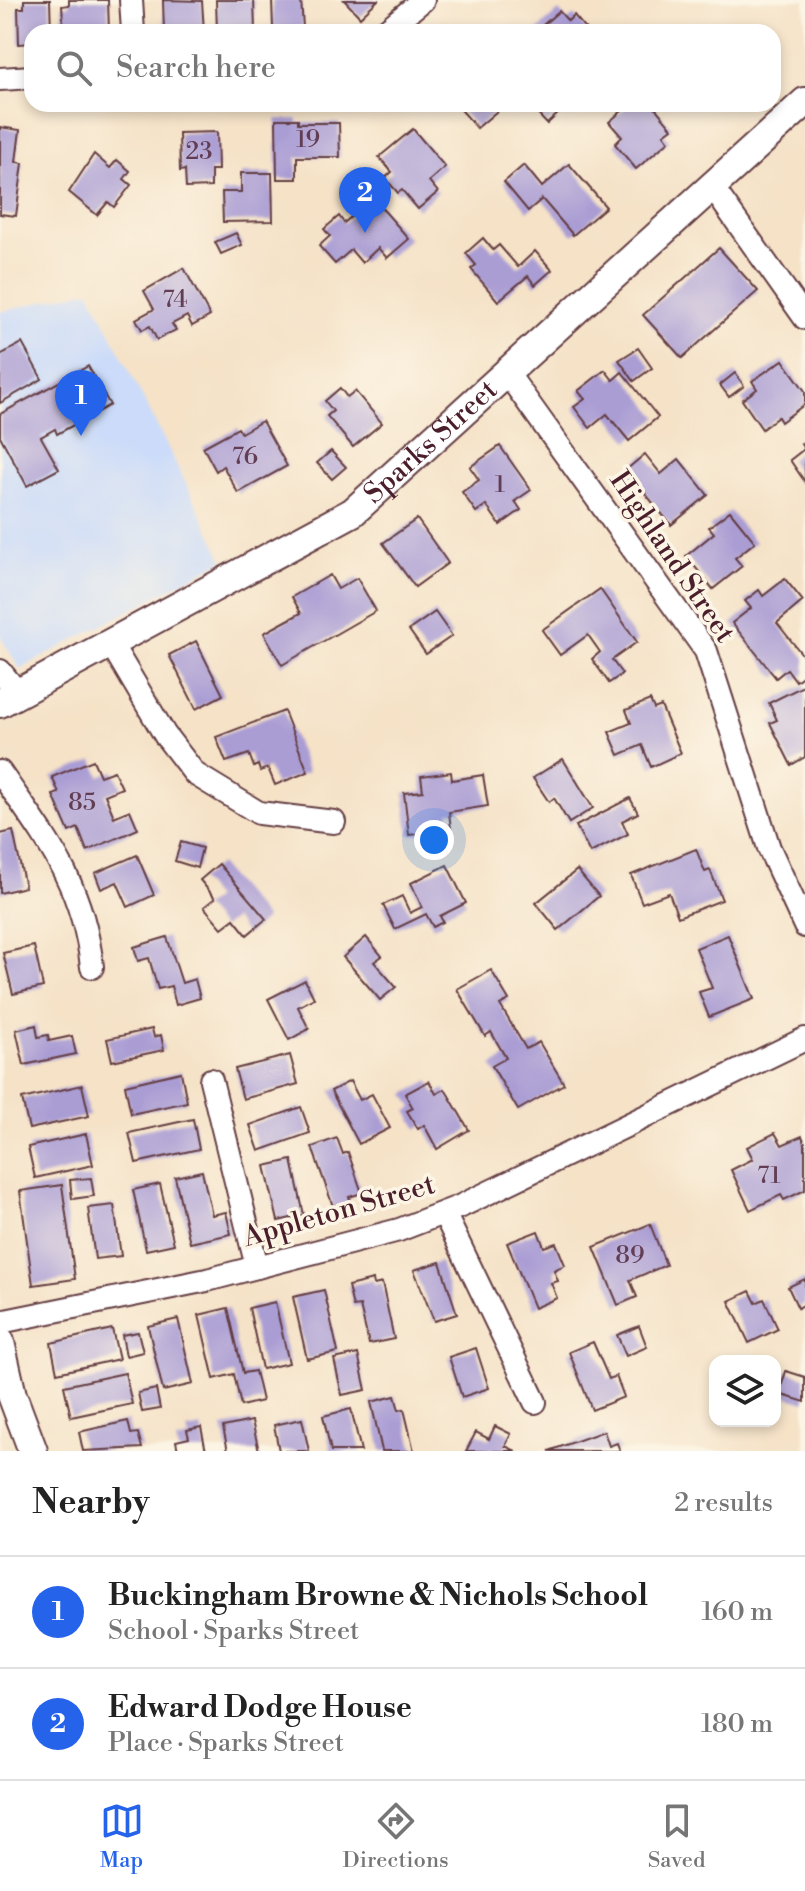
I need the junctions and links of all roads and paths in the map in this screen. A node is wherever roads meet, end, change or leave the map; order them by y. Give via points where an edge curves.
1 (131, 0) edge
2 (423, 0) edge
3 (132, 24) edge
4 (394, 24) edge
5 (24, 78) edge
6 (0, 79) edge
7 (805, 102) edge
8 (713, 188) junction
9 (805, 318) edge
10 (507, 373) junction
11 (110, 642) junction
12 (6, 689) edge
13 (0, 772) edge
14 (334, 822) dead end
15 (805, 926) edge
16 (92, 967) dead end
17 (805, 1039) edge
18 (211, 1080) dead end
19 (444, 1213) junction
20 (257, 1267) junction
21 (0, 1322) edge
22 (0, 1342) edge
23 (535, 1402) dead end
24 (10, 1418) edge
25 (33, 1451) edge

1 - 3 street
2 - 4 street
5 - 6 street
7 - 8 street, Sparks Street
8 - 9 street
8 - 10 street, Sparks Street
10 - 11 street, Sparks Street via 353,512
10 - 15 street, Highland Street via 706,651 769,848
11 - 12 street, Sparks Street
11 - 14 street via 165,735 195,774 259,813
13 - 16 street via 72,884 88,931
17 - 19 street, Appleton Street
18 - 20 street
19 - 20 street, Appleton Street
19 - 23 street
20 - 21 street, Appleton Street
22 - 24 street
24 - 25 street

